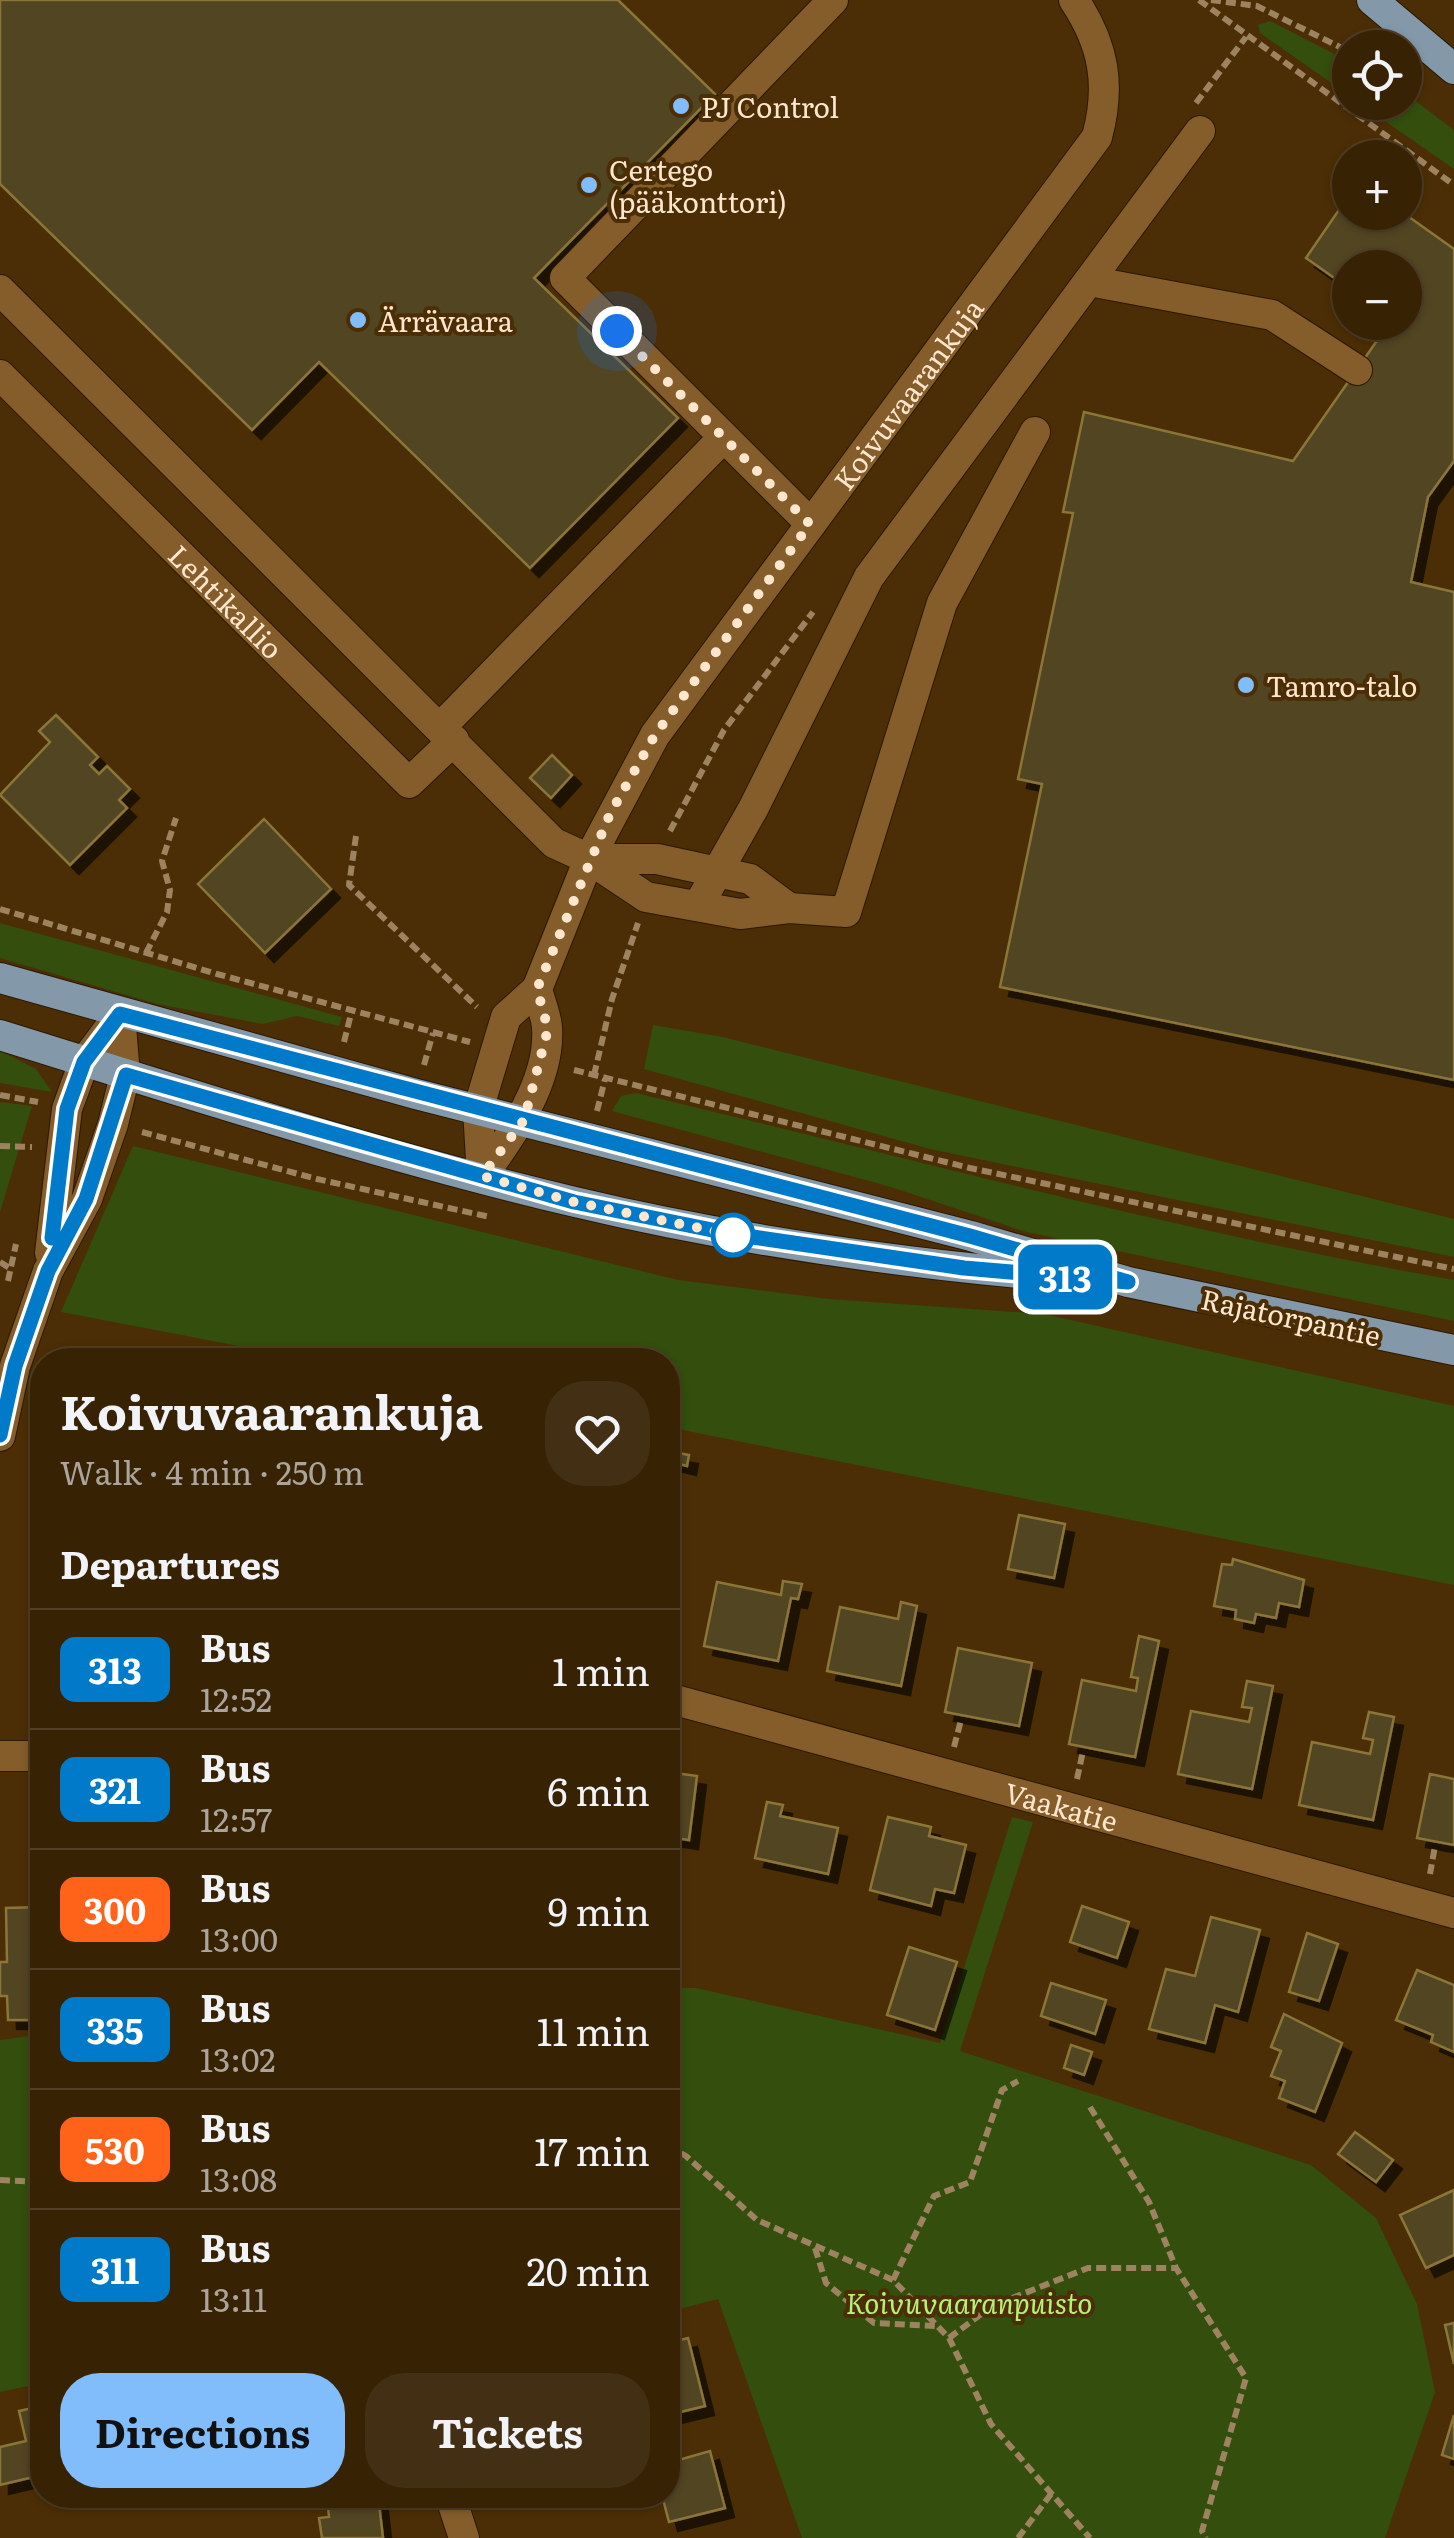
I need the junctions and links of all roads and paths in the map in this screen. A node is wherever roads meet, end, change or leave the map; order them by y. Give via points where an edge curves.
1 (833, 0) edge
2 (1074, 0) edge
3 (1199, 0) edge
4 (1211, 0) edge
5 (1372, 0) edge
6 (1332, 43) edge
7 (1454, 69) edge
8 (1200, 131) dead end
9 (1454, 185) edge
10 (1090, 281) junction
11 (0, 290) edge
12 (1356, 370) dead end
13 (0, 375) edge
14 (1035, 432) dead end
15 (722, 439) junction
16 (810, 524) junction
17 (447, 734) junction
18 (176, 818) dead end
19 (356, 836) dead end
20 (589, 858) junction
21 (715, 872) junction
22 (698, 906) junction
23 (0, 908) edge
24 (789, 908) junction
25 (146, 953) junction
26 (0, 978) edge
27 (537, 989) junction
28 (489, 992) dead end
29 (478, 1008) junction
30 (352, 1010) junction
31 (120, 1014) junction
32 (0, 1035) edge
33 (344, 1042) dead end
34 (482, 1045) junction
35 (541, 1061) junction
36 (84, 1062) junction
37 (126, 1075) junction
38 (478, 1110) junction
39 (524, 1120) junction
40 (113, 1124) junction
41 (0, 1146) edge
42 (38, 1148) dead end
43 (482, 1176) junction
44 (495, 1218) dead end
45 (0, 1262) edge
46 (11, 1269) dead end
47 (1454, 1269) edge
48 (48, 1271) junction
49 (1128, 1282) junction
50 (1454, 1350) edge
51 (0, 1436) edge
52 (680, 1701) edge
53 (0, 1756) edge
54 (30, 1756) edge
55 (1454, 1913) edge
56 (1018, 2081) dead end
57 (1090, 2107) dead end
58 (680, 2156) edge
59 (0, 2180) edge
60 (30, 2181) edge
61 (815, 2248) junction
62 (1176, 2268) junction
63 (892, 2280) junction
64 (938, 2326) junction
65 (949, 2338) junction
66 (1051, 2494) junction
67 (454, 2508) edge
68 (464, 2538) edge
69 (1018, 2538) edge
70 (1090, 2538) edge
71 (1206, 2538) edge

1 - 15 street via 564,278
2 - 16 street, Koivuvaarankuja via 1104,62 1106,101 1097,138
3 - 9 path
4 - 6 path via 1257,6
5 - 7 main road
8 - 10 street
10 - 12 street via 1272,315
10 - 21 street via 869,577
11 - 17 street
13 - 17 street, Lehtikallio via 409,783
14 - 24 street via 942,603 846,912
15 - 16 street
15 - 17 street
16 - 20 street, Koivuvaarankuja via 639,763
17 - 20 street via 554,843
18 - 25 path via 162,861 170,890 167,912
19 - 29 path via 349,885
20 - 21 street via 657,859
20 - 22 street via 646,897
20 - 27 street, Koivuvaarankuja
21 - 22 street
21 - 24 street via 750,879
22 - 24 street via 740,914
23 - 25 path
25 - 30 path
26 - 31 main road, Rajatorpantie
27 - 34 street, Koivuvaarankuja
27 - 35 street via 548,1029
28 - 29 path
29 - 34 path
30 - 33 path
30 - 34 path
31 - 36 street
31 - 37 street
31 - 38 main road, Rajatorpantie
32 - 36 main road, Rajatorpantie
34 - 38 street, Koivuvaarankuja
35 - 39 street
35 - 47 path via 970,1168
36 - 37 main road, Rajatorpantie
36 - 48 street via 67,1109
37 - 40 street
37 - 43 main road, Rajatorpantie
38 - 39 main road, Rajatorpantie
38 - 43 street, Koivuvaarankuja
39 - 43 street
39 - 49 main road, Rajatorpantie
40 - 44 path
40 - 48 street via 86,1199
41 - 42 path
43 - 49 main road, Rajatorpantie via 732,1234 964,1268
45 - 46 path
48 - 51 street via 15,1366
49 - 50 main road, Rajatorpantie
52 - 55 street, Vaakatie
53 - 54 street
56 - 63 path via 1002,2090 970,2182 934,2196
57 - 62 path via 1148,2202
58 - 61 path via 757,2220
59 - 60 path
61 - 63 path
61 - 64 path via 826,2283 874,2323
62 - 65 path via 1088,2268 992,2306
62 - 71 path via 1246,2378 1202,2531
63 - 64 path
64 - 65 path
65 - 66 path via 991,2424
66 - 69 path
66 - 70 path
67 - 68 street

